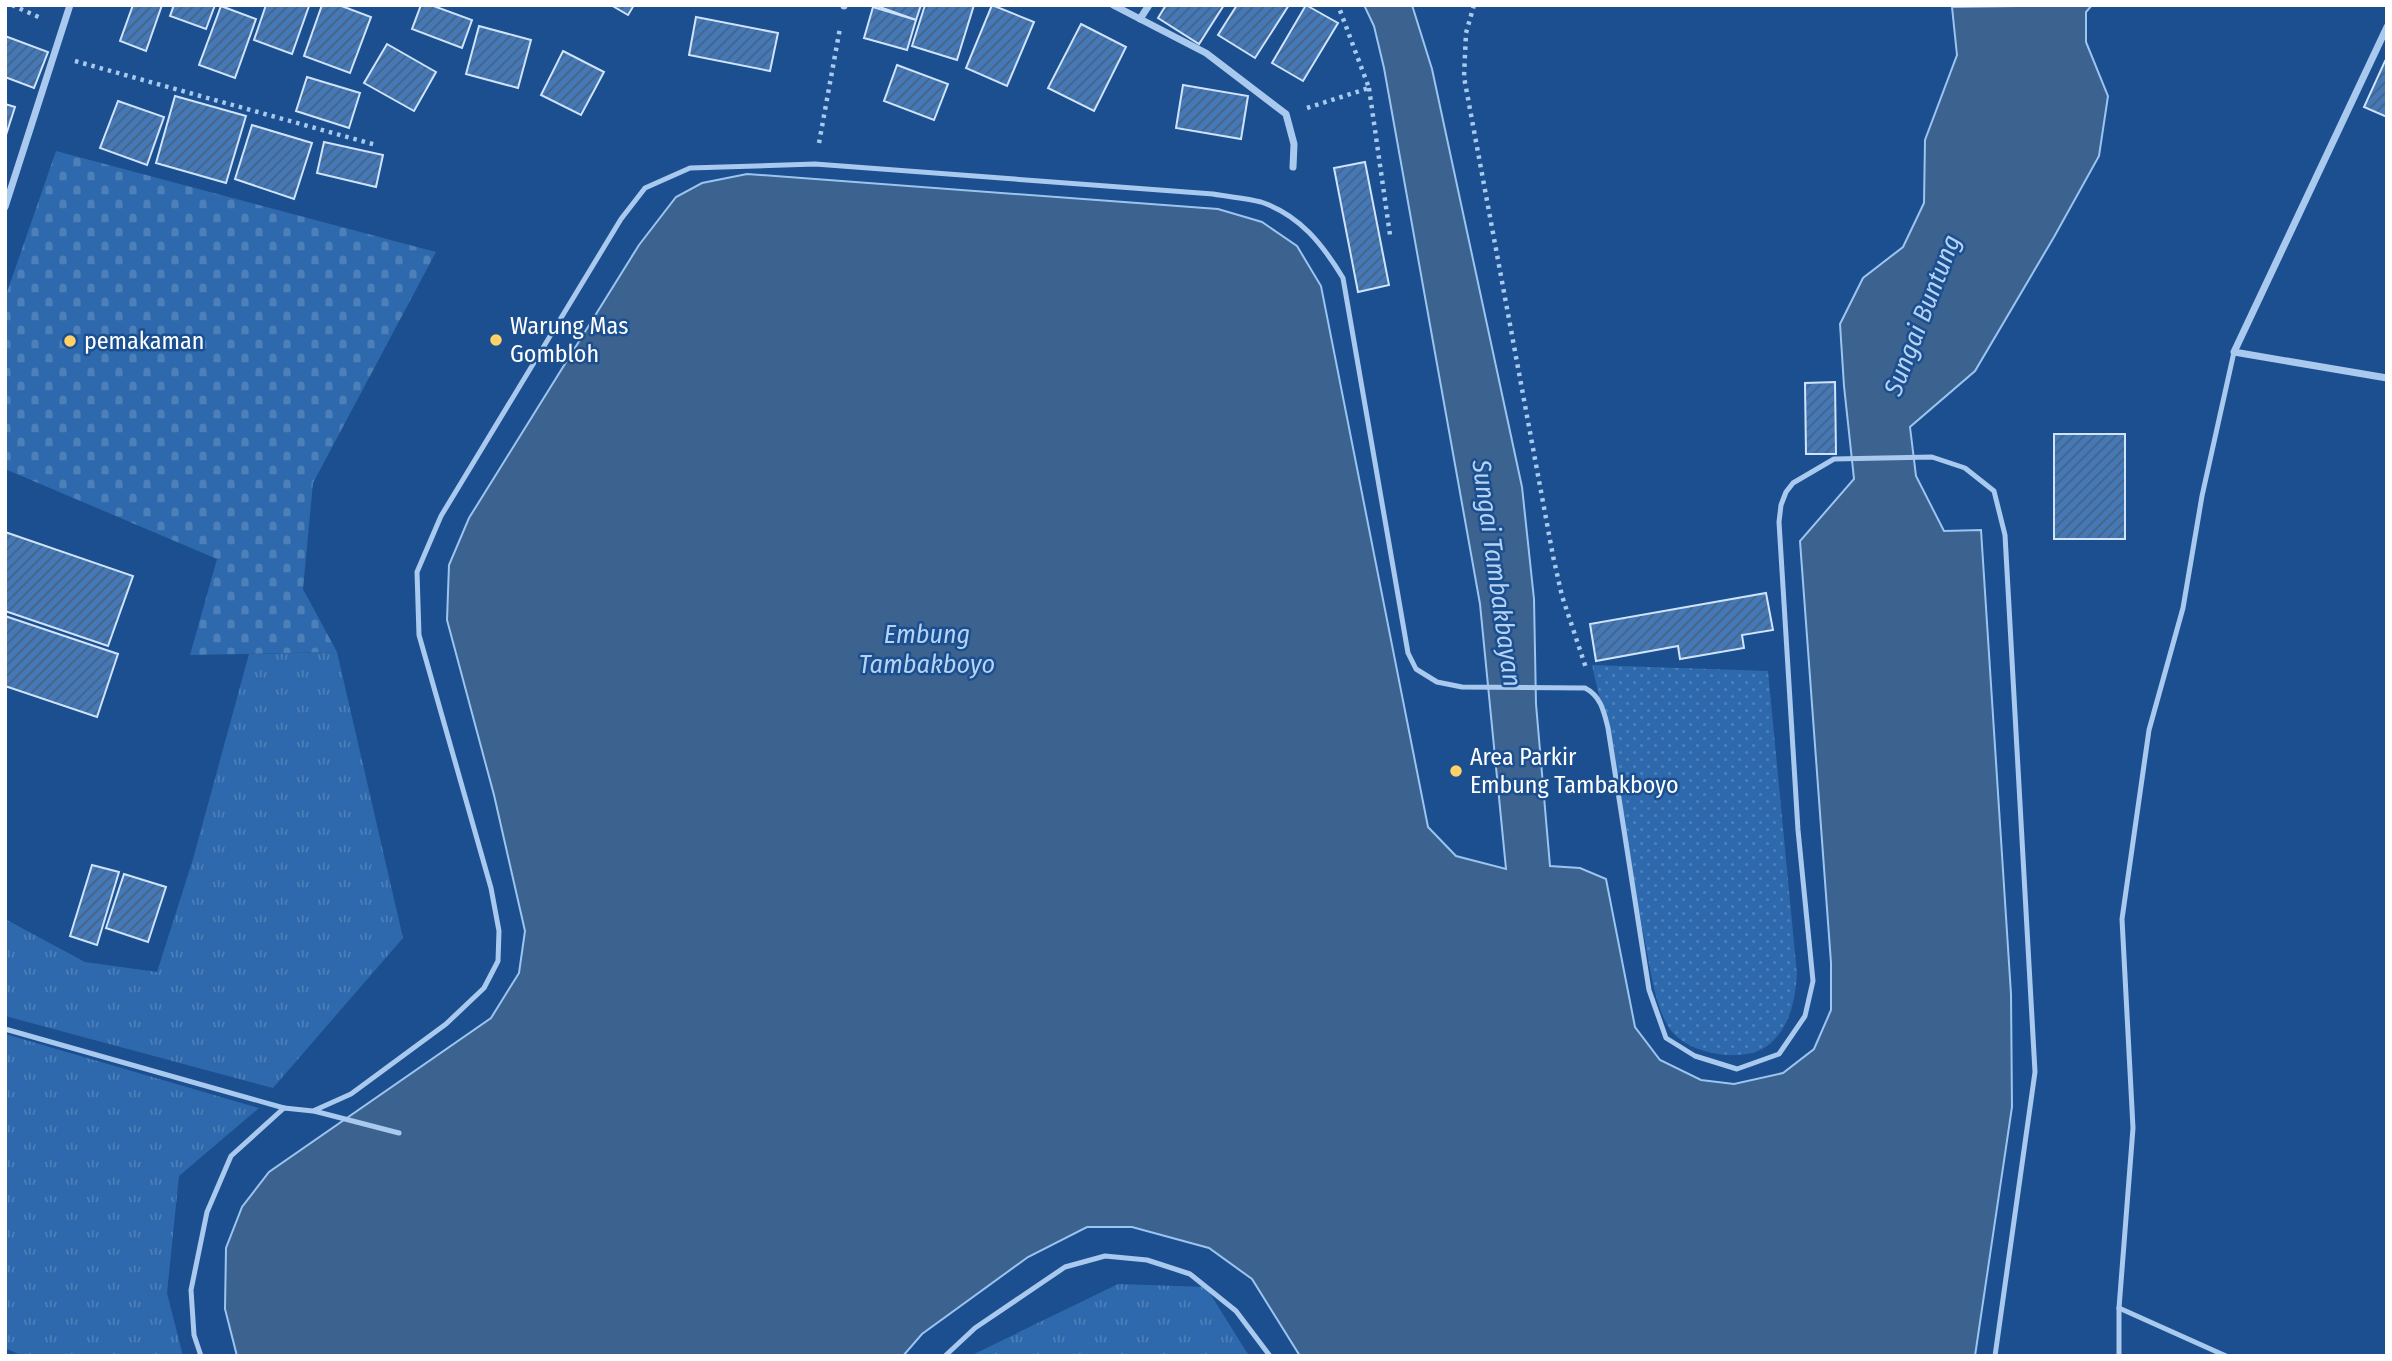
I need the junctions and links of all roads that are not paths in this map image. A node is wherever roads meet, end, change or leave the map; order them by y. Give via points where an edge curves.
1 (70, 5) edge
2 (1113, 5) edge
3 (1149, 5) edge
4 (1140, 19) junction
5 (2387, 27) edge
6 (1293, 167) dead end
7 (5, 207) edge
8 (2234, 352) junction
9 (2387, 378) edge
10 (5, 1029) edge
11 (285, 1108) junction
12 (313, 1111) junction
13 (399, 1133) dead end
14 (2119, 1308) junction
15 (201, 1356) edge
16 (945, 1356) edge
17 (1270, 1356) edge
18 (1995, 1356) edge
19 (2119, 1356) edge
20 (2226, 1356) edge

1 - 7 street
2 - 4 street
3 - 4 street
4 - 6 street via 1206,53 1286,114 1294,144
5 - 8 street
8 - 9 street
8 - 14 lane via 2183,608 2148,730 2122,919 2133,1128
10 - 11 lane
11 - 12 lane
11 - 15 lane via 231,1156 207,1212 191,1290 194,1335
12 - 13 lane
12 - 18 lane via 351,1094 446,1024 484,988 498,961 499,932 491,888 419,635 417,572 441,516 621,219 645,188 690,168 815,164 1213,194 1260,202 1284,212 1311,233 1343,278 1408,653 1416,669 1437,682 1462,687 1585,688 1594,692 1608,728 1649,990 1666,1038 1695,1056 1737,1069 1779,1054 1805,1016 1812,981 1779,522 1783,498 1793,483 1833,459 1932,457 1965,468 1994,491 2005,535 2035,1072
14 - 19 lane
14 - 20 lane
16 - 17 lane via 975,1328 1065,1267 1105,1256 1147,1259 1190,1274 1236,1311

